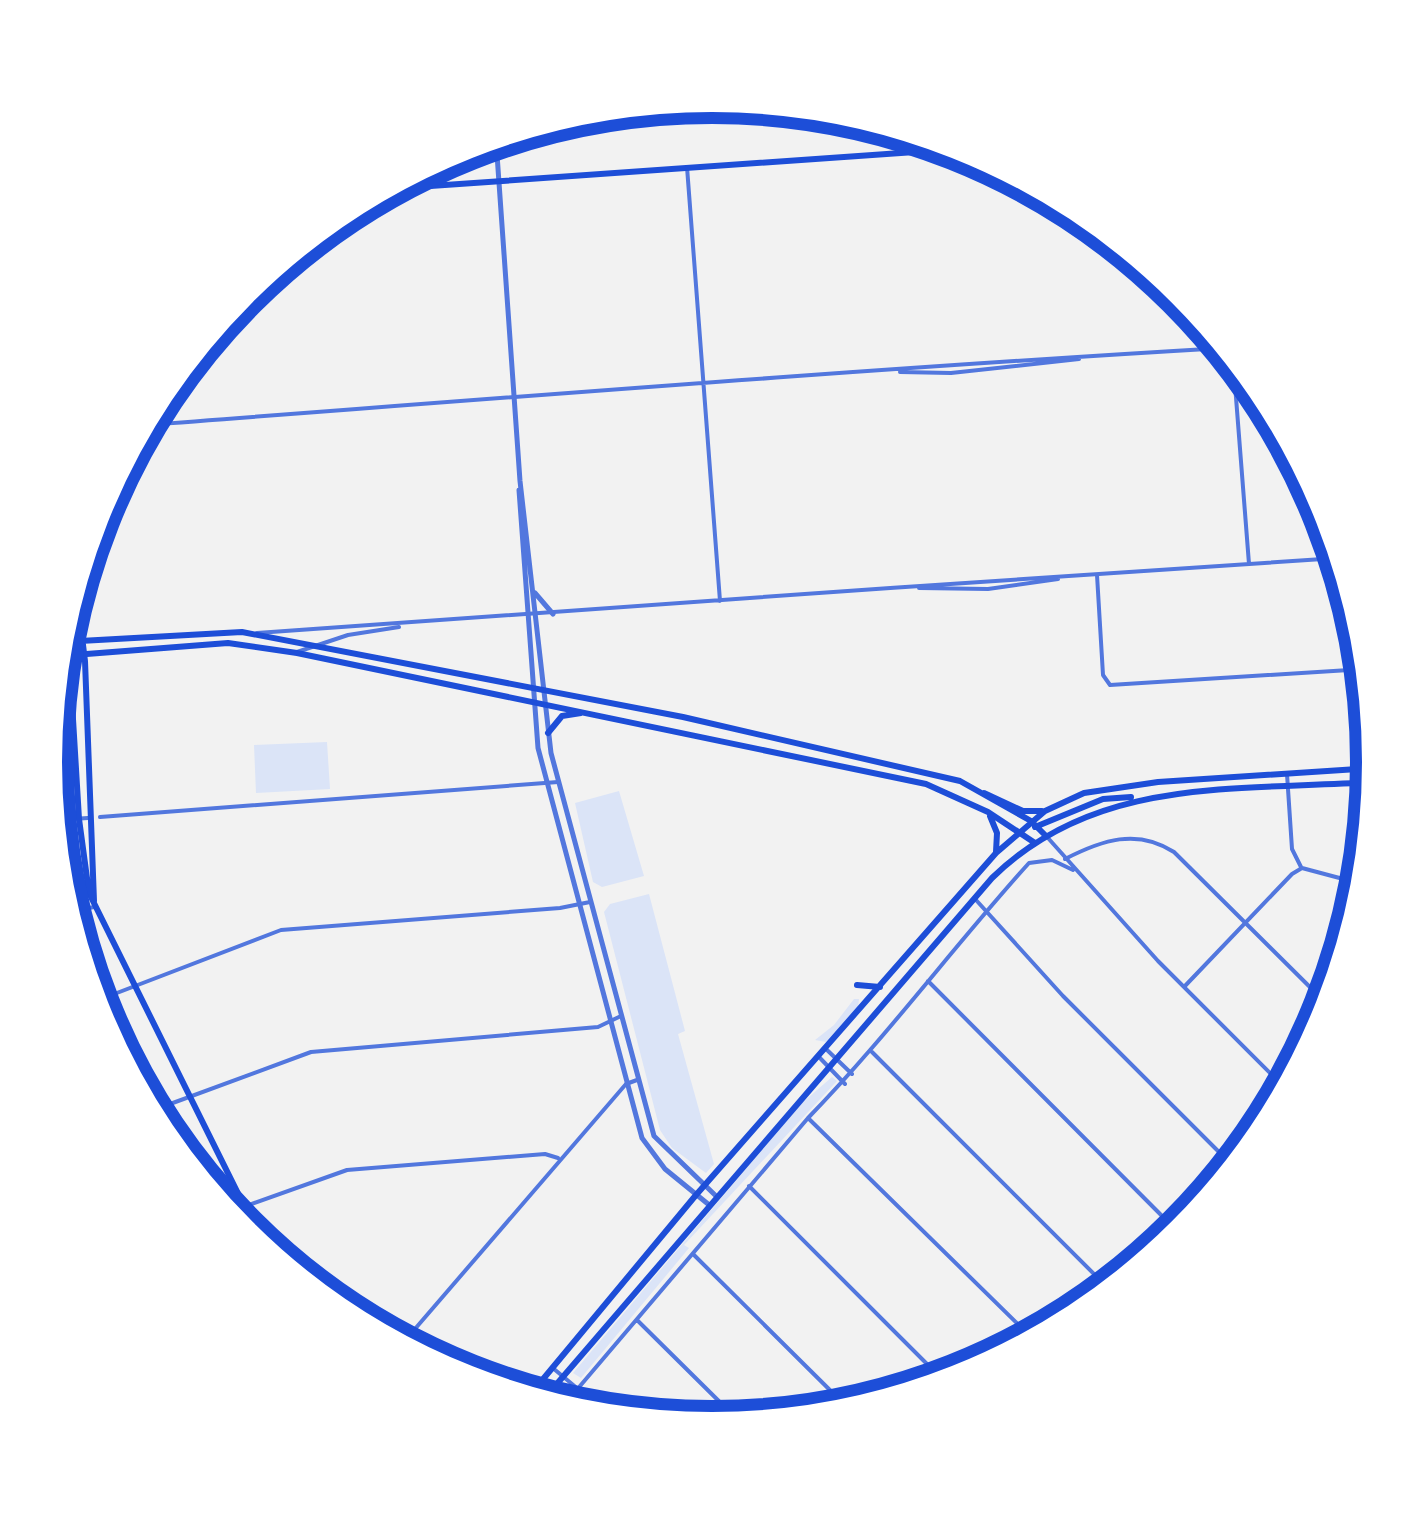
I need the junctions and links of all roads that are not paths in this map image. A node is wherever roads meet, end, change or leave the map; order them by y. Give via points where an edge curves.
1 (911, 150) edge
2 (497, 155) edge
3 (686, 166) junction
4 (499, 181) junction
5 (422, 186) edge
6 (1206, 349) edge
7 (1084, 358) junction
8 (893, 371) junction
9 (704, 385) junction
10 (1235, 387) edge
11 (514, 398) junction
12 (165, 423) edge
13 (520, 481) junction
14 (1323, 559) edge
15 (1249, 564) junction
16 (1097, 575) junction
17 (1062, 577) junction
18 (918, 587) junction
19 (533, 590) junction
20 (720, 601) junction
21 (554, 614) junction
22 (536, 615) junction
23 (526, 616) junction
24 (414, 624) junction
25 (82, 630) edge
26 (252, 634) junction
27 (79, 640) edge
28 (83, 640) junction
29 (314, 646) junction
30 (297, 653) junction
31 (84, 654) junction
32 (77, 655) edge
33 (1349, 669) edge
34 (531, 688) junction
35 (542, 690) junction
36 (532, 699) junction
37 (544, 702) junction
38 (70, 712) edge
39 (592, 712) junction
40 (548, 733) junction
41 (1356, 769) edge
42 (1287, 774) junction
43 (558, 782) junction
44 (960, 782) junction
45 (1356, 783) edge
46 (546, 784) junction
47 (1288, 788) junction
48 (1138, 798) junction
49 (1045, 811) junction
50 (988, 812) junction
51 (100, 817) dead end
52 (79, 818) junction
53 (88, 818) junction
54 (70, 819) edge
55 (1034, 824) junction
56 (1020, 830) junction
57 (1046, 836) junction
58 (1035, 842) junction
59 (1054, 850) junction
60 (996, 853) junction
61 (1065, 859) junction
62 (1302, 868) junction
63 (1073, 870) junction
64 (1345, 880) edge
65 (976, 900) junction
66 (590, 902) junction
67 (578, 905) junction
68 (94, 907) junction
69 (85, 909) edge
70 (984, 912) junction
71 (1247, 925) junction
72 (928, 981) junction
73 (858, 985) dead end
74 (134, 986) junction
75 (884, 986) junction
76 (1184, 987) junction
77 (1314, 991) edge
78 (112, 995) edge
79 (621, 1016) junction
80 (610, 1022) junction
81 (826, 1049) junction
82 (871, 1050) junction
83 (819, 1056) junction
84 (838, 1060) junction
85 (830, 1069) junction
86 (852, 1074) junction
87 (1274, 1077) edge
88 (638, 1080) junction
89 (626, 1084) junction
90 (845, 1084) junction
91 (188, 1096) junction
92 (166, 1105) edge
93 (808, 1118) junction
94 (1223, 1155) edge
95 (558, 1158) junction
96 (705, 1186) junction
97 (749, 1186) junction
98 (715, 1195) junction
99 (696, 1196) junction
100 (241, 1202) edge
101 (708, 1204) junction
102 (244, 1206) edge
103 (1166, 1220) edge
104 (692, 1254) junction
105 (1099, 1277) edge
106 (637, 1320) junction
107 (1022, 1328) edge
108 (412, 1333) edge
109 (553, 1368) junction
110 (931, 1368) edge
111 (563, 1376) junction
112 (540, 1384) edge
113 (553, 1387) edge
114 (579, 1388) junction
115 (575, 1392) edge
116 (587, 1395) edge
117 (834, 1396) edge
118 (725, 1407) edge

1 - 3 main road
2 - 4 street
3 - 4 main road
3 - 9 street
4 - 5 main road
4 - 11 street
6 - 7 street
7 - 8 street
7 - 8 street via 951,373
8 - 9 street
9 - 11 street
9 - 20 street
10 - 15 street
11 - 12 street
11 - 13 street
13 - 19 street
13 - 23 street
14 - 15 street
15 - 16 street
16 - 17 street
16 - 33 street via 1103,675 1110,685
17 - 18 street
17 - 18 street via 988,589
18 - 20 street
19 - 21 street
19 - 22 street
20 - 21 street
21 - 22 street
22 - 23 street
22 - 35 street
23 - 24 street
23 - 34 street
24 - 26 street
24 - 29 street
25 - 28 main road
26 - 28 main road
26 - 29 main road
27 - 28 main road
28 - 31 main road
29 - 30 street
29 - 34 main road
30 - 31 main road via 228,643
30 - 36 main road
31 - 32 main road
31 - 53 main road
34 - 35 main road
34 - 36 street
35 - 37 street
35 - 44 main road
36 - 37 main road
36 - 46 street
37 - 39 main road
37 - 40 street
38 - 52 main road
39 - 40 main road via 562,716
39 - 50 main road via 926,784
40 - 43 street
41 - 42 main road
42 - 47 street
42 - 49 main road via 1102,790
43 - 46 street
43 - 66 street
44 - 49 main road via 1023,811
44 - 55 main road
45 - 47 main road
46 - 51 street
46 - 67 street
47 - 48 main road
47 - 62 street via 1292,848
48 - 55 main road via 1103,799
48 - 57 main road
49 - 55 main road
50 - 56 main road
50 - 60 main road
52 - 53 street
52 - 54 street
52 - 68 main road
53 - 68 main road
55 - 56 main road
55 - 57 main road
56 - 58 main road
56 - 60 main road
57 - 58 main road
57 - 59 street
58 - 59 street
58 - 65 main road
59 - 61 street
60 - 75 main road
61 - 63 street
61 - 71 street via 1129,837 1158,842
62 - 64 street
62 - 71 street
63 - 70 street via 1052,860 1029,863
63 - 76 street
65 - 70 street
65 - 84 main road
66 - 67 street
66 - 79 street
67 - 74 street via 280,930
67 - 80 street
68 - 69 street
68 - 74 main road
70 - 72 street
70 - 94 street
71 - 76 street
71 - 77 street
72 - 82 street
72 - 103 street
73 - 75 main road
74 - 78 street
74 - 91 main road
75 - 81 main road
76 - 87 street
79 - 80 street
79 - 88 street
80 - 89 street
80 - 91 street via 311,1052
81 - 83 main road
81 - 84 street
82 - 86 street
82 - 105 street
83 - 85 street
83 - 96 main road
84 - 85 main road
84 - 86 street
85 - 90 street
85 - 98 main road
86 - 90 street
88 - 89 street
88 - 96 street via 654,1136
89 - 95 street
89 - 99 street via 646,1146
90 - 93 street
91 - 92 street
91 - 100 main road
93 - 97 street
93 - 107 street
95 - 102 street via 347,1170
95 - 108 street
96 - 98 street
96 - 99 main road
97 - 104 street
97 - 110 street
98 - 101 main road
99 - 101 street
99 - 109 main road
101 - 111 main road
104 - 106 street
104 - 117 street
106 - 114 street
106 - 118 street
109 - 111 street
109 - 112 main road
111 - 113 main road
111 - 114 street
114 - 115 street
114 - 116 street

